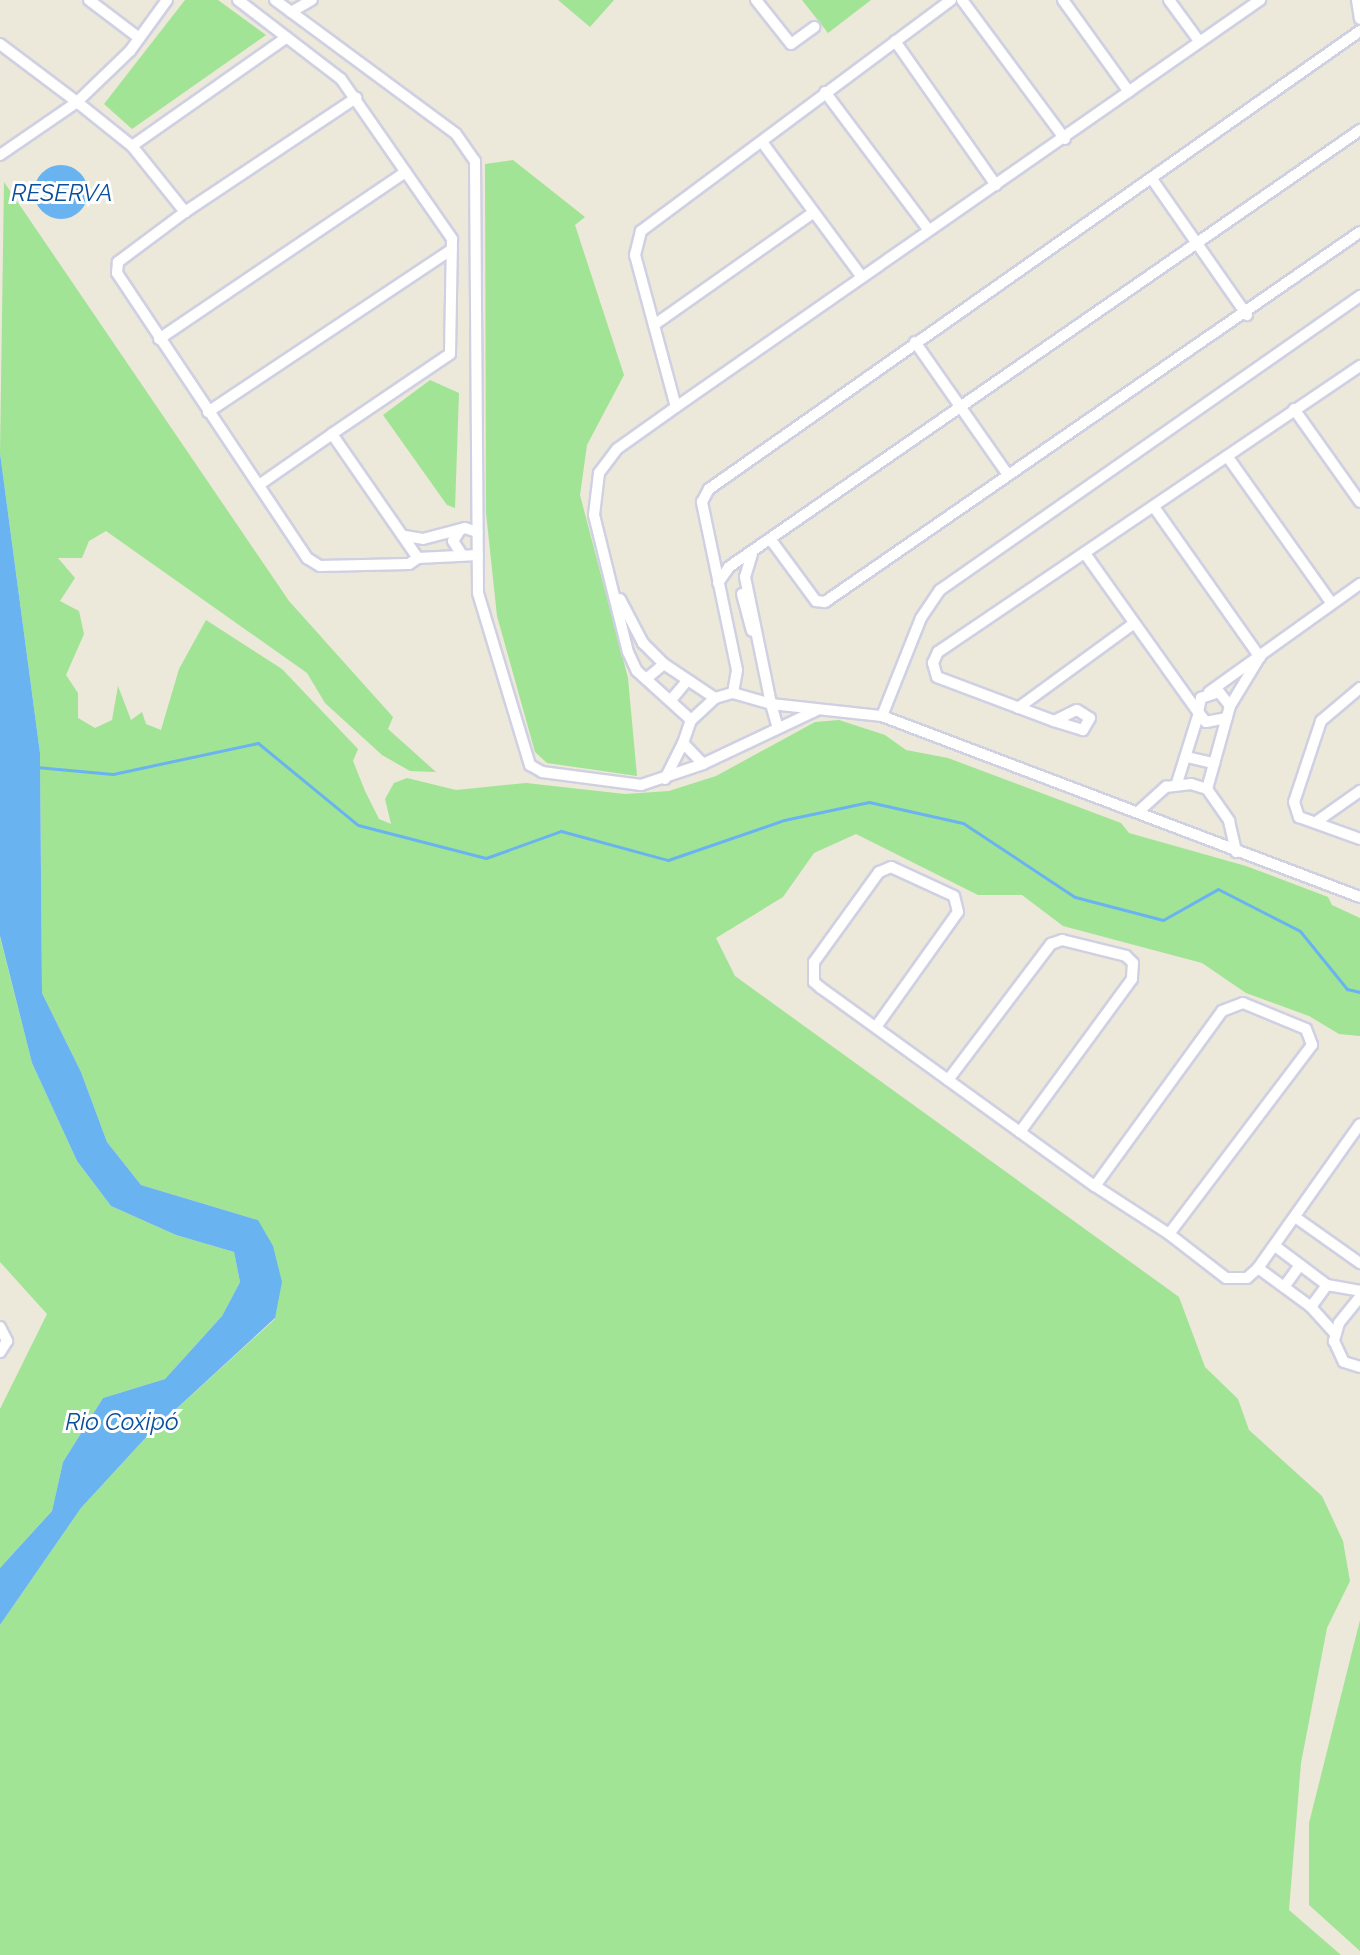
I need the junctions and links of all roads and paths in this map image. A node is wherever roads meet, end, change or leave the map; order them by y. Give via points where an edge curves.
1 (89, 0) edge
2 (167, 0) edge
3 (238, 0) edge
4 (275, 0) edge
5 (312, 0) edge
6 (756, 0) edge
7 (951, 0) edge
8 (962, 0) edge
9 (1063, 0) edge
10 (1169, 0) edge
11 (1260, 0) edge
12 (1357, 0) edge
13 (291, 12) junction
14 (1360, 19) edge
15 (814, 27) dead end
16 (1360, 31) edge
17 (287, 37) junction
18 (139, 38) junction
19 (895, 41) junction
20 (1199, 41) junction
21 (0, 44) edge
22 (825, 92) junction
23 (1129, 92) junction
24 (356, 98) junction
25 (77, 102) junction
26 (1360, 130) edge
27 (1065, 139) junction
28 (762, 142) junction
29 (132, 146) junction
30 (0, 155) edge
31 (406, 172) junction
32 (1152, 179) junction
33 (996, 185) junction
34 (185, 212) junction
35 (813, 213) junction
36 (928, 229) junction
37 (1360, 232) edge
38 (1199, 246) junction
39 (452, 249) junction
40 (861, 276) junction
41 (1360, 296) edge
42 (1247, 315) junction
43 (654, 325) junction
44 (159, 339) junction
45 (915, 342) junction
46 (1360, 366) edge
47 (676, 407) junction
48 (961, 409) junction
49 (1294, 409) junction
50 (208, 412) junction
51 (332, 434) junction
52 (1227, 456) junction
53 (1008, 475) junction
54 (259, 485) junction
55 (1360, 502) edge
56 (1154, 507) junction
57 (460, 530) junction
58 (477, 532) junction
59 (771, 540) junction
60 (407, 541) junction
61 (712, 552) junction
62 (752, 554) junction
63 (462, 555) junction
64 (478, 555) junction
65 (1086, 555) junction
66 (418, 558) junction
67 (403, 561) junction
68 (606, 562) junction
69 (729, 567) junction
70 (745, 577) junction
71 (1360, 584) edge
72 (720, 588) junction
73 (745, 592) junction
74 (1332, 604) junction
75 (1133, 624) junction
76 (755, 633) junction
77 (731, 639) junction
78 (1260, 654) junction
79 (664, 664) junction
80 (646, 679) junction
81 (687, 681) junction
82 (1360, 688) edge
83 (733, 693) junction
84 (1183, 695) junction
85 (1205, 695) junction
86 (715, 698) junction
87 (671, 700) junction
88 (771, 704) junction
89 (1018, 708) junction
90 (818, 710) junction
91 (1229, 712) junction
92 (1199, 713) junction
93 (882, 716) junction
94 (691, 720) junction
95 (1054, 721) dead end
96 (777, 725) junction
97 (683, 743) junction
98 (1187, 757) junction
99 (1214, 763) junction
100 (703, 764) junction
101 (665, 779) junction
102 (1177, 783) junction
103 (1207, 789) junction
104 (1360, 791) edge
105 (1138, 812) junction
106 (1316, 822) junction
107 (1360, 839) edge
108 (1236, 852) junction
109 (1360, 897) edge
110 (876, 1027) junction
111 (948, 1080) junction
112 (1360, 1124) edge
113 (1020, 1132) junction
114 (1095, 1186) junction
115 (1295, 1217) junction
116 (1169, 1234) junction
117 (1275, 1246) junction
118 (1360, 1263) edge
119 (1300, 1265) junction
120 (1258, 1268) junction
121 (1327, 1285) junction
122 (1284, 1287) junction
123 (1360, 1294) edge
124 (1311, 1307) junction
125 (0, 1327) edge
126 (1335, 1334) junction
127 (0, 1352) edge
128 (1360, 1367) edge

1 - 18 street
2 - 18 street
3 - 17 street
4 - 13 street
5 - 13 street
6 - 15 street via 791,44
7 - 19 street
8 - 27 street
9 - 23 street
10 - 20 street
11 - 20 street
12 - 14 street
13 - 58 street via 456,134 475,161
16 - 32 street
17 - 24 street
17 - 29 street
18 - 25 street
19 - 22 street
19 - 33 street
20 - 23 street
21 - 25 street
22 - 28 street
22 - 36 street
23 - 27 street
24 - 31 street
24 - 34 street
25 - 29 street
25 - 30 street
26 - 38 street
27 - 33 street
28 - 35 street
28 - 43 street via 641,231 635,255
29 - 34 street
31 - 39 street via 452,239
31 - 44 street
32 - 38 street
32 - 45 street
33 - 36 street
34 - 44 street via 118,262 117,273
35 - 40 street
35 - 43 street
36 - 40 street
37 - 42 street
38 - 42 street
38 - 48 street
39 - 50 street
39 - 51 street via 450,354
40 - 47 street
41 - 93 street via 940,590 921,618
42 - 53 street
43 - 47 street
44 - 50 street
45 - 48 street
45 - 61 street via 709,489 702,502
46 - 49 street
47 - 68 street via 617,449 599,473 594,515
48 - 53 street
48 - 59 street
49 - 52 street
49 - 55 street
50 - 54 street
51 - 54 street
51 - 60 street
52 - 56 street
52 - 74 street
53 - 59 street via 825,602 816,601
54 - 67 street via 307,558 320,566
56 - 65 street
56 - 78 street
57 - 58 street
57 - 60 street
57 - 63 street via 453,541
58 - 64 street
59 - 62 street
60 - 66 street
60 - 67 street
61 - 69 street
61 - 72 street
62 - 69 street
62 - 70 street
63 - 64 street
63 - 66 street
64 - 101 street via 478,593 530,765 542,772 641,785
65 - 75 street
65 - 89 street via 938,652 933,663 937,677
66 - 67 street
68 - 79 street via 632,626
68 - 80 street via 628,652
69 - 70 street
69 - 72 street
70 - 73 street
71 - 74 street
72 - 73 street
72 - 77 street
73 - 76 street
74 - 78 street
75 - 84 street
75 - 89 street
76 - 77 street
76 - 88 street
77 - 83 street via 737,670
78 - 85 street
78 - 91 street
79 - 80 street
79 - 81 street
80 - 87 street
81 - 86 street
81 - 87 street
82 - 106 street via 1321,721 1294,802 1299,817
83 - 86 street
83 - 88 street
84 - 85 street
84 - 92 street
85 - 91 street via 1223,694
85 - 92 street
86 - 94 street
87 - 94 street
88 - 90 street
88 - 96 street
89 - 95 street
90 - 93 street
90 - 96 street
91 - 92 street via 1211,723
91 - 99 street
92 - 98 street
93 - 105 street
94 - 97 street
96 - 100 street
97 - 100 street
97 - 101 street
98 - 99 street
98 - 102 street
99 - 103 street
100 - 101 street
102 - 103 street
102 - 105 street via 1155,792
103 - 108 street via 1229,821
104 - 106 street
105 - 108 street
106 - 107 street
108 - 109 street
110 - 110 street via 958,912 954,896 891,867 879,872 811,970 814,982
110 - 111 street
111 - 113 street
111 - 113 street via 1051,944 1062,940 1126,956 1133,963 1132,979
112 - 115 street
113 - 114 street
114 - 116 street
114 - 116 street via 1222,1011 1243,1003 1306,1029 1312,1045
115 - 117 street
115 - 118 street
116 - 120 street via 1226,1278 1247,1278
117 - 119 street
117 - 120 street
119 - 121 street
119 - 122 street
120 - 122 street
121 - 123 street
121 - 124 street
122 - 124 street
123 - 126 street
124 - 126 street
125 - 127 street via 7,1341
126 - 128 street via 1338,1356

